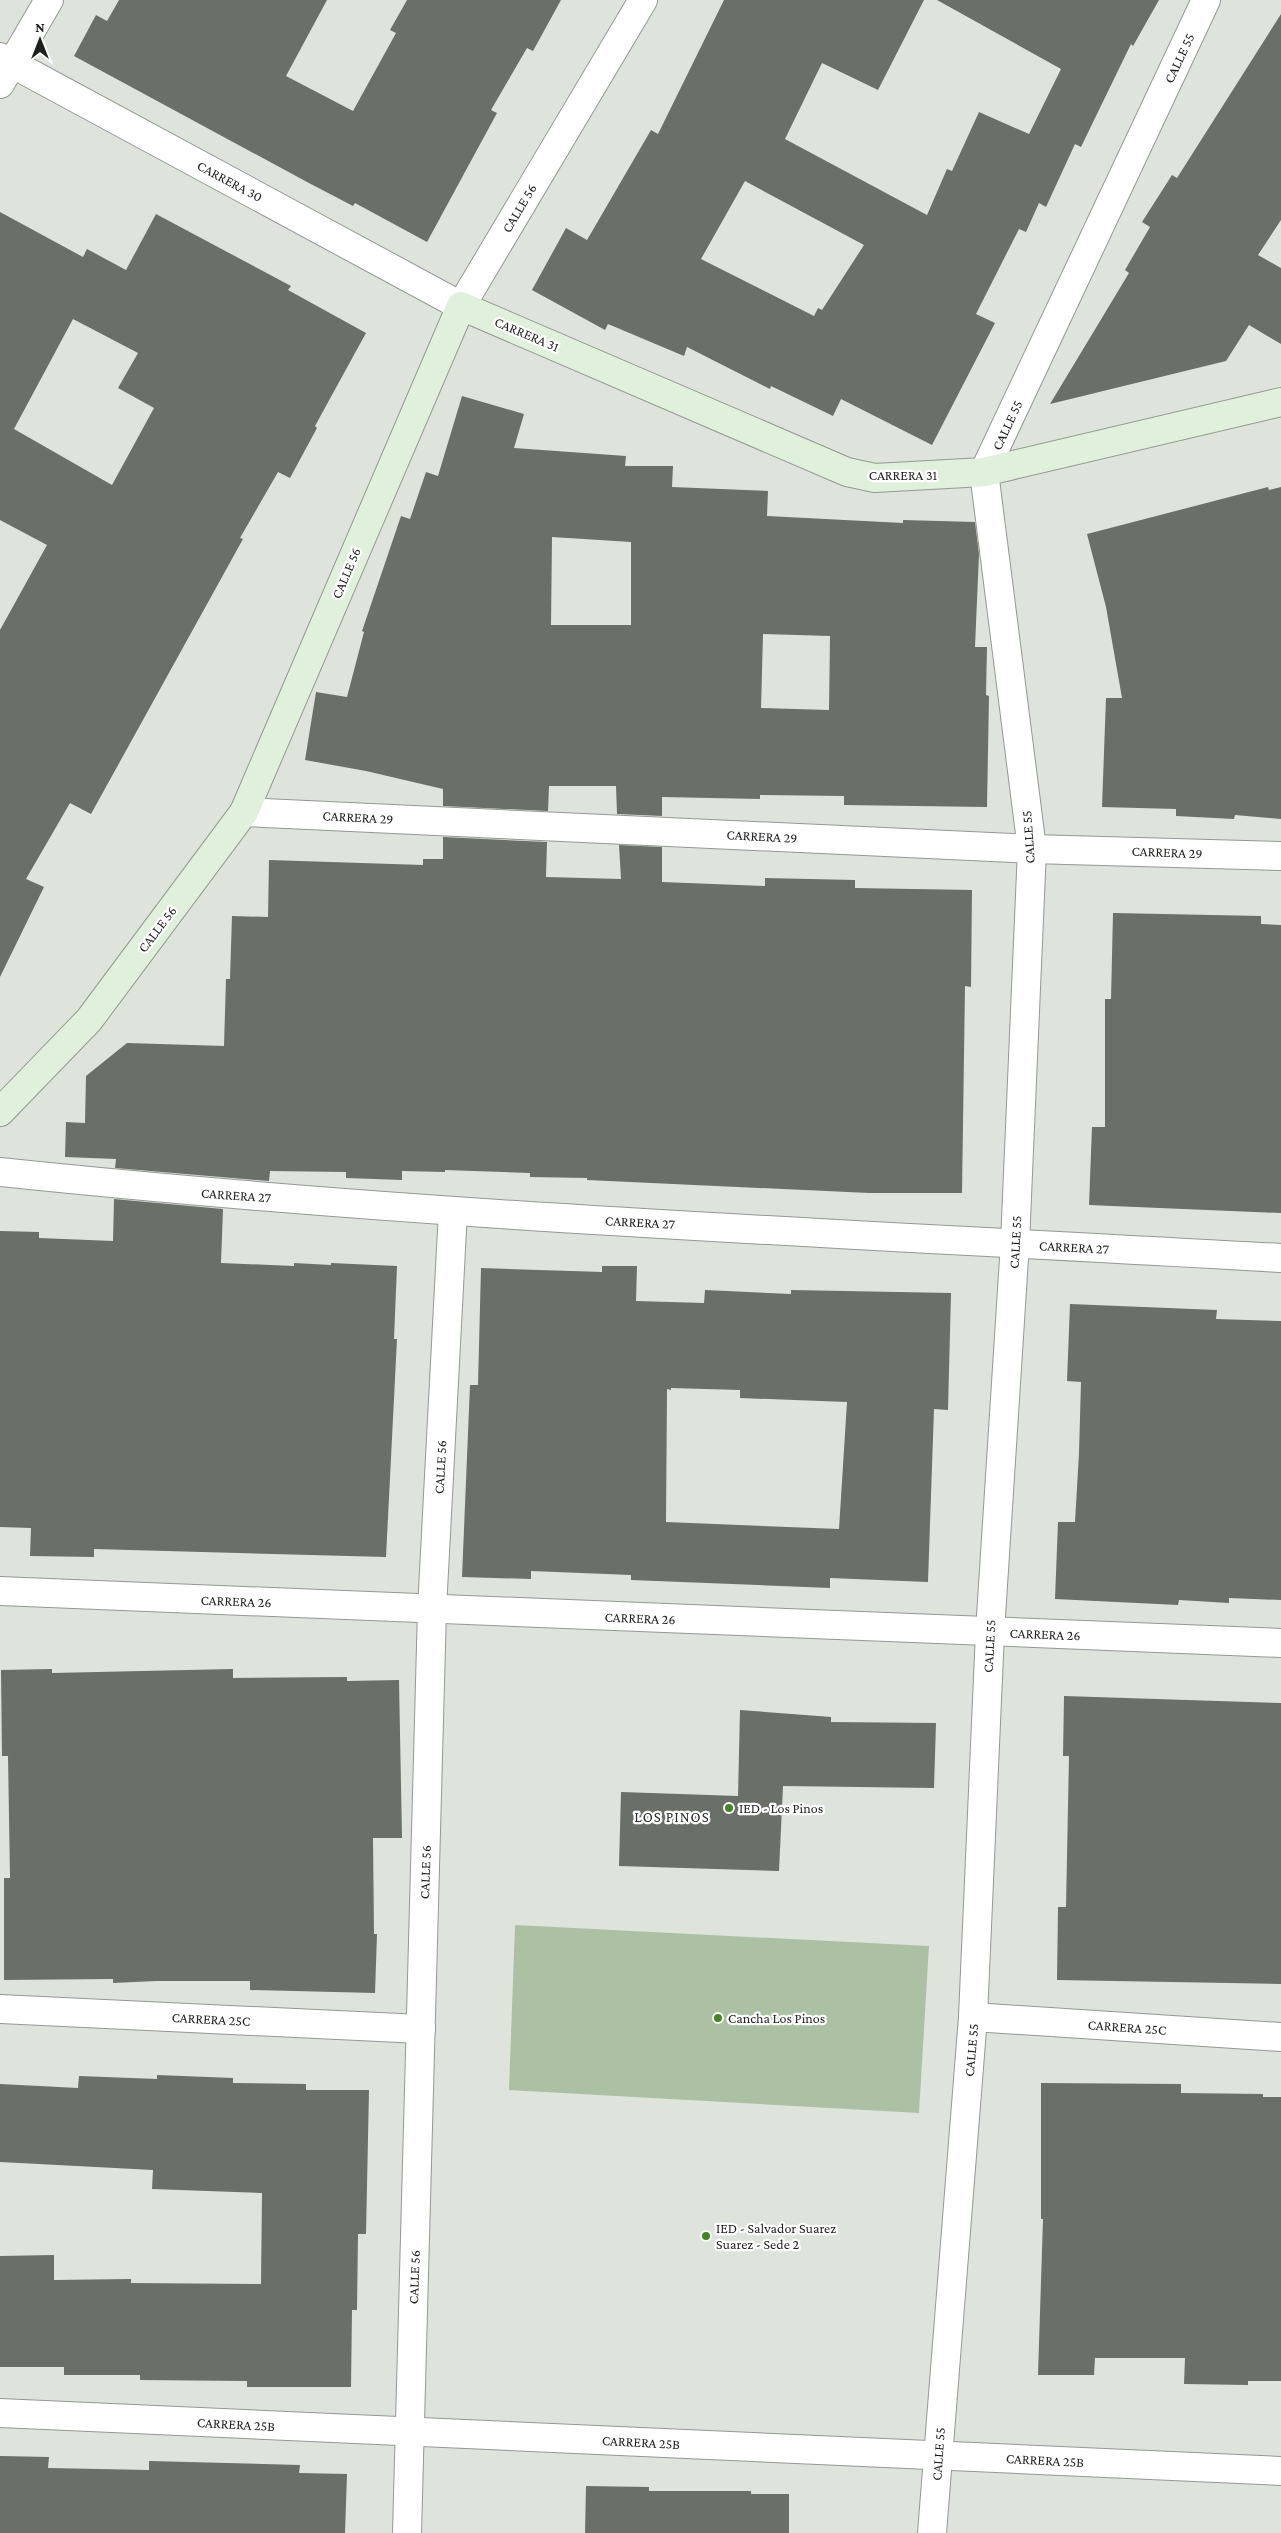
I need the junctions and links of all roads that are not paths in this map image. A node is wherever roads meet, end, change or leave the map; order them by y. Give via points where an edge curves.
1 (49, 0) edge
2 (643, 0) edge
3 (1206, 0) edge
4 (4, 68) edge
5 (461, 306) junction
6 (1281, 402) edge
7 (984, 472) junction
8 (244, 812) junction
9 (1032, 848) junction
10 (1281, 856) edge
11 (0, 1112) edge
12 (0, 1172) edge
13 (453, 1211) junction
14 (1016, 1243) junction
15 (1281, 1258) edge
16 (0, 1591) edge
17 (432, 1609) junction
18 (990, 1632) junction
19 (1281, 1643) edge
20 (0, 2009) edge
21 (973, 2017) junction
22 (421, 2029) junction
23 (1281, 2037) edge
24 (0, 2413) edge
25 (409, 2431) junction
26 (937, 2455) junction
27 (1281, 2471) edge
28 (407, 2533) edge
29 (932, 2533) edge

1 - 4 street
2 - 5 street, CALLE 56
3 - 7 street, CALLE 55
4 - 5 street, CARRERA 30
5 - 7 street, CARRERA 31 via 847,472 875,478
5 - 8 street, CALLE 56
6 - 7 street, CARRERA 31
7 - 9 street, CALLE 55
8 - 9 street, CARRERA 29
8 - 11 street, CALLE 56 via 89,1020
9 - 10 street, CARRERA 29
9 - 14 street, CALLE 55
12 - 13 street, CARRERA 27 via 196,1192
13 - 14 street, CARRERA 27
13 - 17 street, CALLE 56
14 - 15 street, CARRERA 27
14 - 18 street, CALLE 55
16 - 17 street, CARRERA 26
17 - 18 street, CARRERA 26
17 - 22 street, CALLE 56
18 - 19 street, CARRERA 26
18 - 21 street, CALLE 55
20 - 22 street, CARRERA 25C
21 - 23 street, CARRERA 25C
21 - 26 street, CALLE 55
22 - 25 street, CALLE 56
24 - 25 street, CARRERA 25B
25 - 26 street, CARRERA 25B
25 - 28 street, CALLE 56
26 - 27 street, CARRERA 25B
26 - 29 street, CALLE 55

